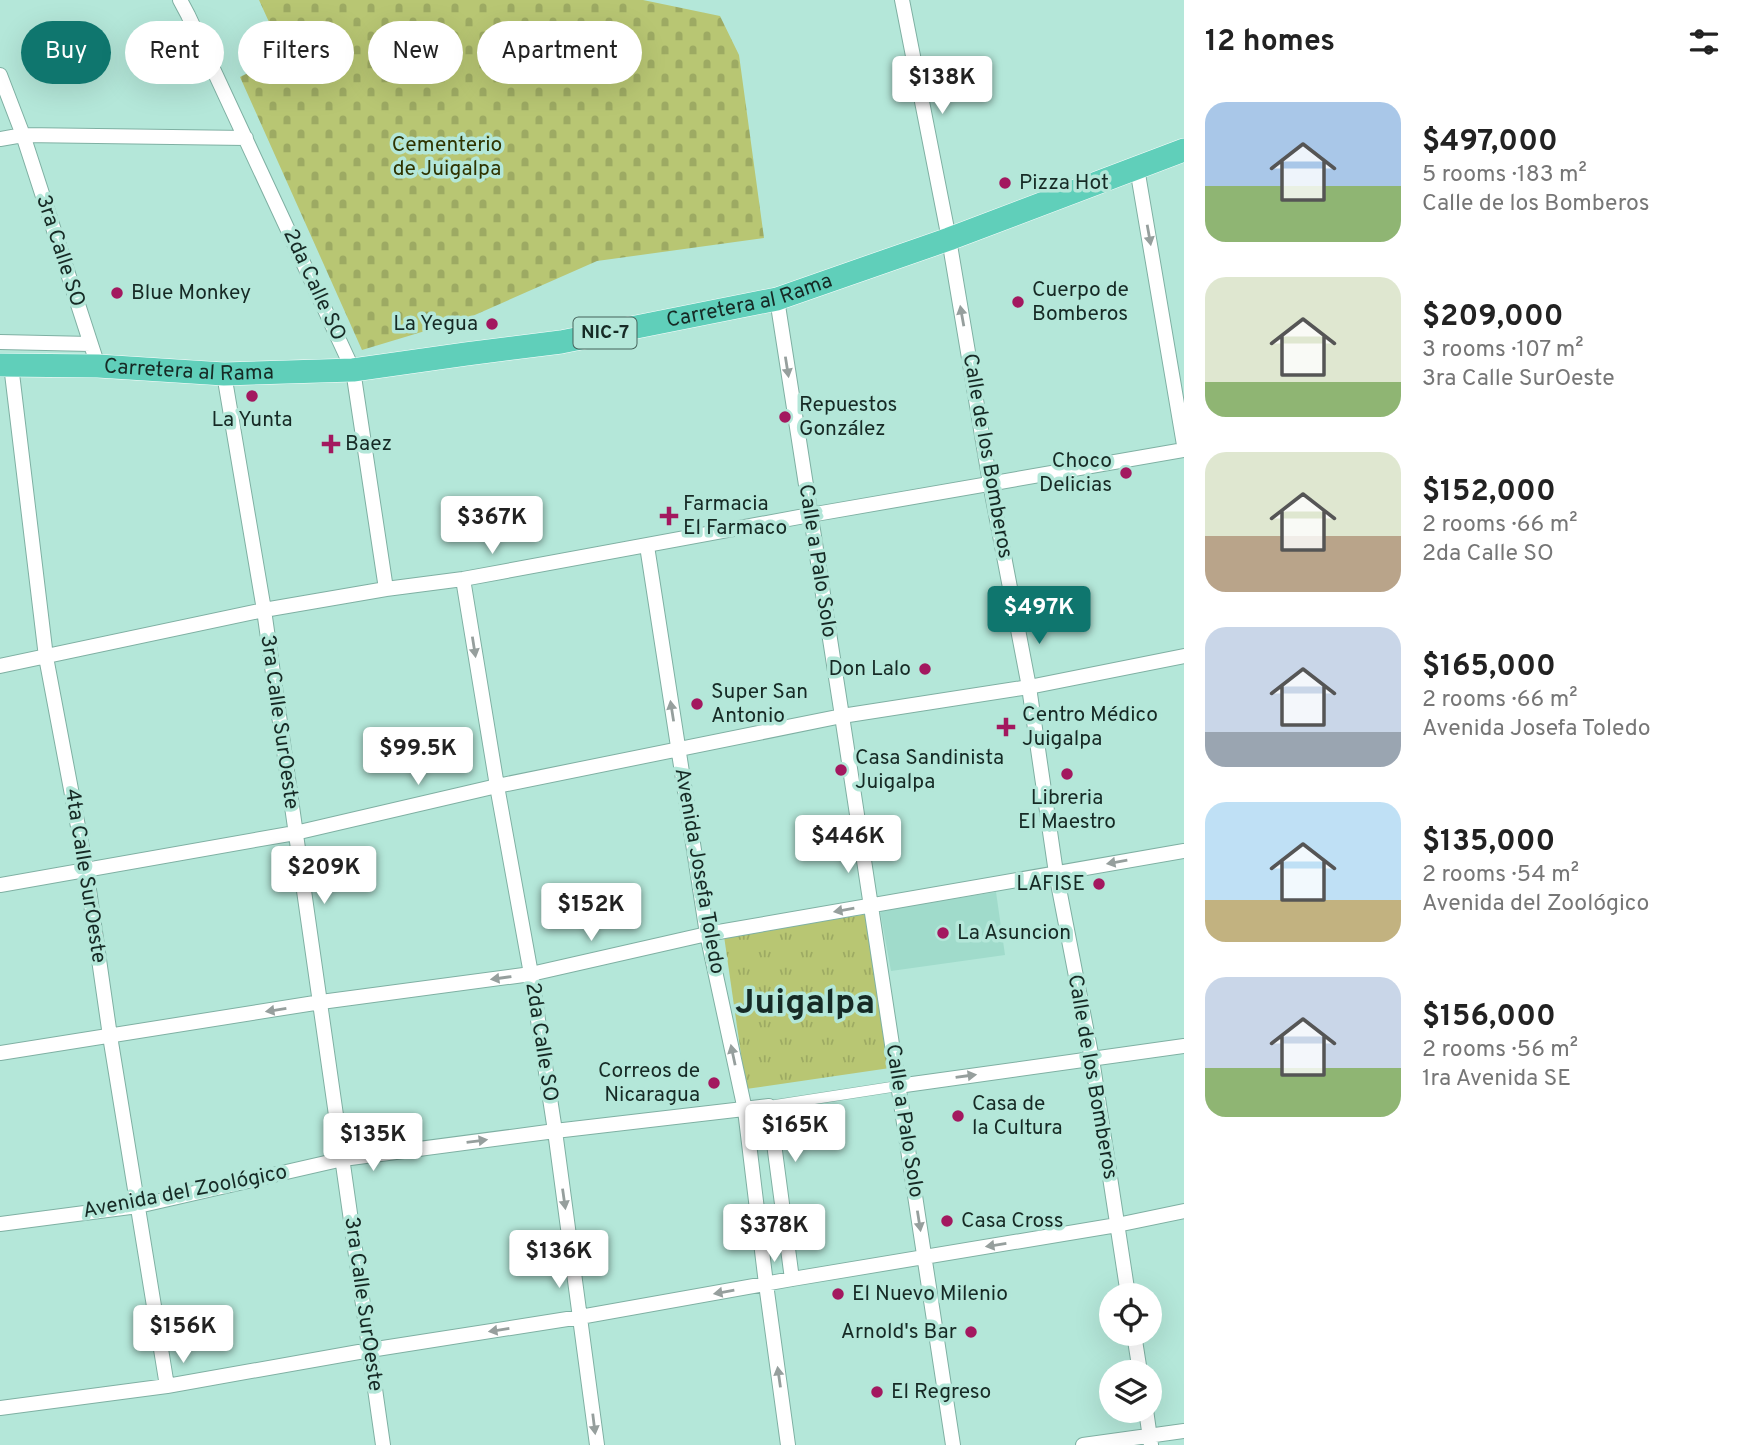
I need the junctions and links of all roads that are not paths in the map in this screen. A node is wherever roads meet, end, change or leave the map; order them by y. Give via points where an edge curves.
1 (180, 0) edge
2 (902, 0) edge
3 (0, 75) edge
4 (23, 135) junction
5 (246, 138) junction
6 (0, 139) edge
7 (1184, 150) edge
8 (1137, 168) junction
9 (949, 239) junction
10 (776, 299) junction
11 (0, 342) edge
12 (90, 344) junction
13 (5, 365) edge
14 (98, 366) junction
15 (353, 370) junction
16 (223, 374) junction
17 (1184, 447) edge
18 (990, 483) junction
19 (810, 515) junction
20 (647, 546) junction
21 (463, 579) junction
22 (386, 589) junction
23 (264, 610) junction
24 (1184, 656) edge
25 (47, 657) junction
26 (0, 666) edge
27 (1029, 687) junction
28 (842, 716) junction
29 (678, 749) junction
30 (497, 786) junction
31 (295, 833) junction
32 (1184, 851) edge
33 (86, 869) junction
34 (1056, 873) junction
35 (0, 885) edge
36 (870, 906) junction
37 (707, 934) junction
38 (531, 974) junction
39 (321, 1002) junction
40 (110, 1036) junction
41 (1184, 1046) edge
42 (0, 1053) edge
43 (1091, 1059) junction
44 (898, 1086) junction
45 (769, 1106) junction
46 (745, 1110) junction
47 (555, 1131) junction
48 (343, 1159) junction
49 (138, 1206) junction
50 (1184, 1212) edge
51 (0, 1224) edge
52 (1117, 1225) junction
53 (925, 1256) junction
54 (792, 1279) junction
55 (1126, 1283) edge
56 (766, 1284) junction
57 (580, 1317) junction
58 (370, 1350) junction
59 (167, 1386) junction
60 (0, 1408) edge
61 (1184, 1431) edge
62 (1151, 1440) edge
63 (383, 1445) edge
64 (597, 1445) edge
65 (788, 1445) edge
66 (953, 1445) edge
67 (1083, 1445) edge

1 - 5 street, 2da Calle SO
2 - 9 street, Calle de los Bomberos
3 - 4 street, 3ra Calle SO
4 - 5 street
4 - 6 street
4 - 12 street, 3ra Calle SO
5 - 15 street, 2da Calle SO
7 - 8 highway, Carretera al Rama / NIC-7
8 - 9 highway, Carretera al Rama / NIC-7
8 -> 17 street
9 - 10 highway, Carretera al Rama / NIC-7
18 -> 9 street, Calle de los Bomberos
10 - 15 highway, Carretera al Rama / NIC-7 via 561,342
10 -> 19 street, Calle a Palo Solo
11 - 12 street
12 - 14 street, 3ra Calle SO
13 - 14 highway, Carretera al Rama / NIC-7
13 - 25 street, 4ta Calle SurOeste
14 - 16 highway, Carretera al Rama / NIC-7
15 - 16 highway, Carretera al Rama / NIC-7
15 - 22 street, 2da Calle SO
16 - 23 street, 3ra Calle SurOeste
17 - 18 street
18 - 19 street
18 - 27 street, Calle de los Bomberos
19 - 20 street
19 - 28 street, Calle a Palo Solo
20 - 21 street
29 -> 20 street, Avenida Josefa Toledo
21 - 22 street
21 -> 30 street, 2da Calle SO
22 - 23 street
23 - 25 street
23 - 31 street, 3ra Calle SurOeste
24 - 27 street
25 - 26 street
25 - 33 street, 4ta Calle SurOeste
27 - 28 street
27 - 34 street, Calle de los Bomberos
28 - 29 street
28 - 36 street, Calle a Palo Solo
29 - 30 street
29 - 37 street, Avenida Josefa Toledo
30 - 31 street
30 - 38 street, 2da Calle SO
31 - 33 street
31 - 39 street, 3ra Calle SurOeste
32 -> 34 street
33 - 35 street
33 - 40 street, 4ta Calle SurOeste
34 - 36 street
34 - 43 street, Calle de los Bomberos
36 -> 37 street
36 - 44 street, Calle a Palo Solo
37 - 38 street
46 -> 37 street, Avenida Josefa Toledo
38 -> 39 street
38 - 47 street, 2da Calle SO
39 -> 40 street
39 - 48 street, 3ra Calle SurOeste
40 - 42 street
40 - 49 street, 4ta Calle SurOeste
41 - 43 street
44 -> 43 street
43 - 52 street, Calle de los Bomberos
44 - 45 street
44 -> 53 street, Calle a Palo Solo
45 - 46 street, Avenida del Zoológico
45 - 54 street
46 - 47 street, Avenida del Zoológico
46 - 56 street, Avenida Josefa Toledo
48 -> 47 street, Avenida del Zoológico
47 -> 57 street, 2da Calle SO
48 - 49 street, Avenida del Zoológico
48 - 58 street, 3ra Calle SurOeste
49 - 51 street, Avenida del Zoológico
49 - 59 street, 4ta Calle SurOeste
50 - 52 street
52 -> 53 street
52 - 55 street, Calle de los Bomberos
53 - 54 street
53 - 66 street, Calle a Palo Solo
54 - 56 street
56 -> 57 street
65 -> 56 street, Avenida Josefa Toledo
57 -> 58 street
57 -> 64 street, 2da Calle SO
58 - 59 street
58 - 63 street, 3ra Calle SurOeste
59 - 60 street
61 - 62 street
62 - 67 street

